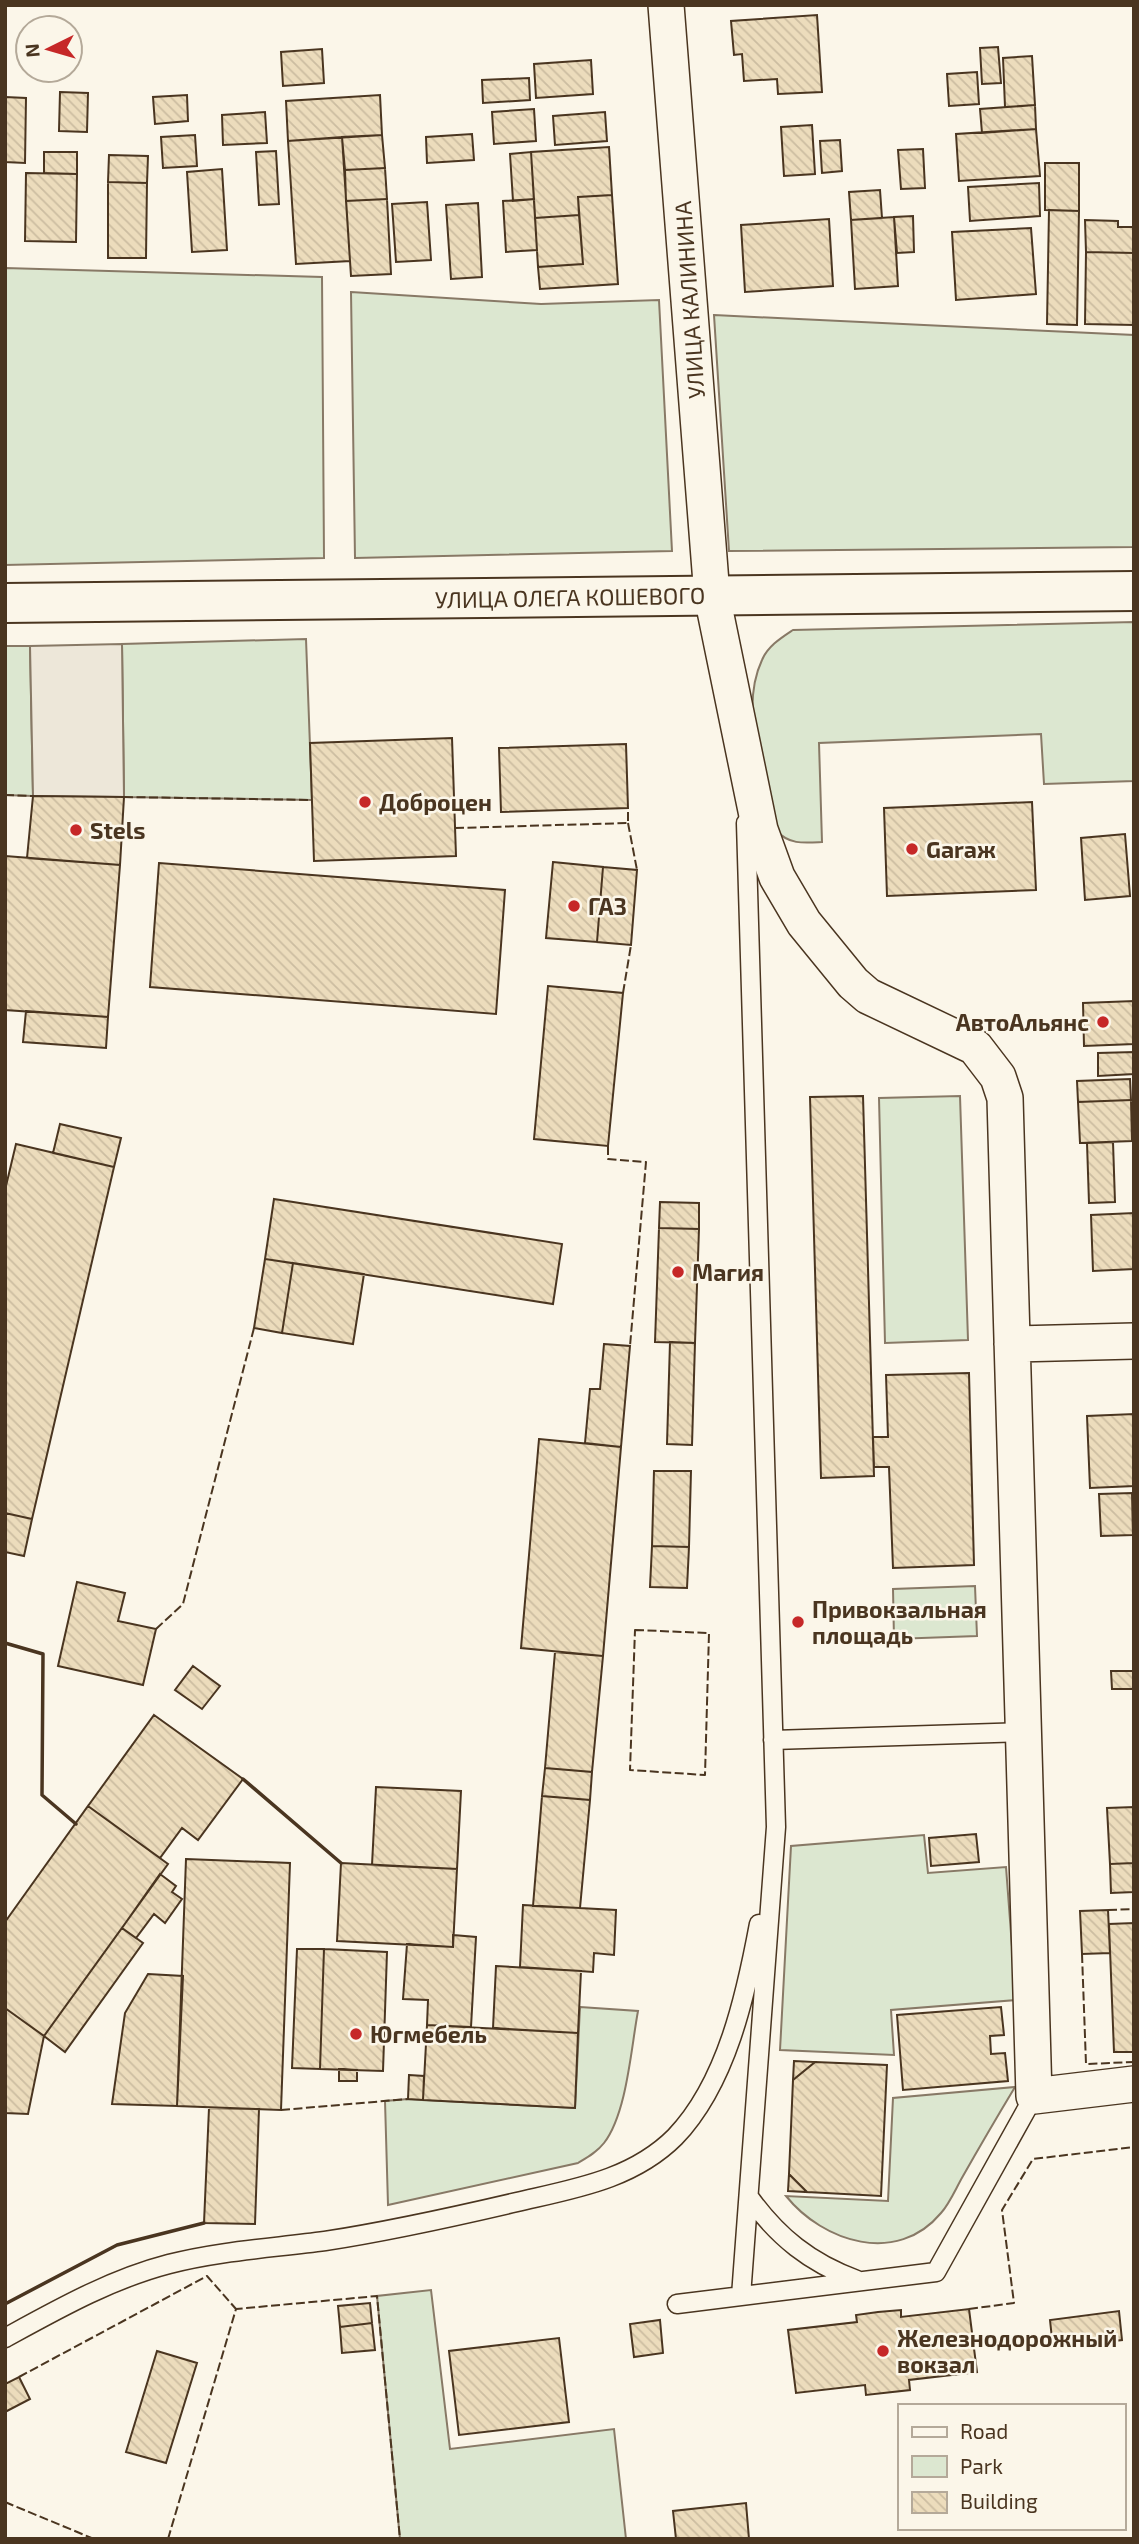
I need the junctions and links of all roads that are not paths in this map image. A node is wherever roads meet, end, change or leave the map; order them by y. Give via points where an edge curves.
1 (666, 5) edge
2 (1134, 591) edge
3 (712, 596) junction
4 (5, 603) edge
5 (744, 753) junction
6 (1134, 1341) edge
7 (1012, 1344) junction
8 (1023, 1732) junction
9 (773, 1740) junction
10 (776, 1827) junction
11 (1134, 2084) edge
12 (1034, 2096) junction
13 (749, 2197) junction
14 (860, 2282) junction
15 (741, 2296) junction
16 (677, 2304) dead end
17 (5, 2338) edge

1 - 3 street, УЛИЦА КАЛИНИНА
2 - 3 street, УЛИЦА ОЛЕГА КОШЕВОГО
3 - 4 street, УЛИЦА ОЛЕГА КОШЕВОГО
3 - 5 street, УЛИЦА КАЛИНИНА
5 - 7 street, УЛИЦА КАЛИНИНА via 760,830 777,877 828,956 868,996 975,1047 998,1077 1005,1098
5 - 9 lane
6 - 7 street
7 - 8 street, УЛИЦА КАЛИНИНА
8 - 9 lane
8 - 12 street, УЛИЦА КАЛИНИНА
9 - 10 lane
10 - 13 lane
10 - 17 lane via 747,1993 735,2030 689,2119 660,2150 638,2165 586,2186 393,2230 171,2263 114,2283
11 - 12 street
12 - 14 lane via 936,2272
13 - 14 lane via 788,2243 822,2266
13 - 15 lane
14 - 15 lane
15 - 16 lane

